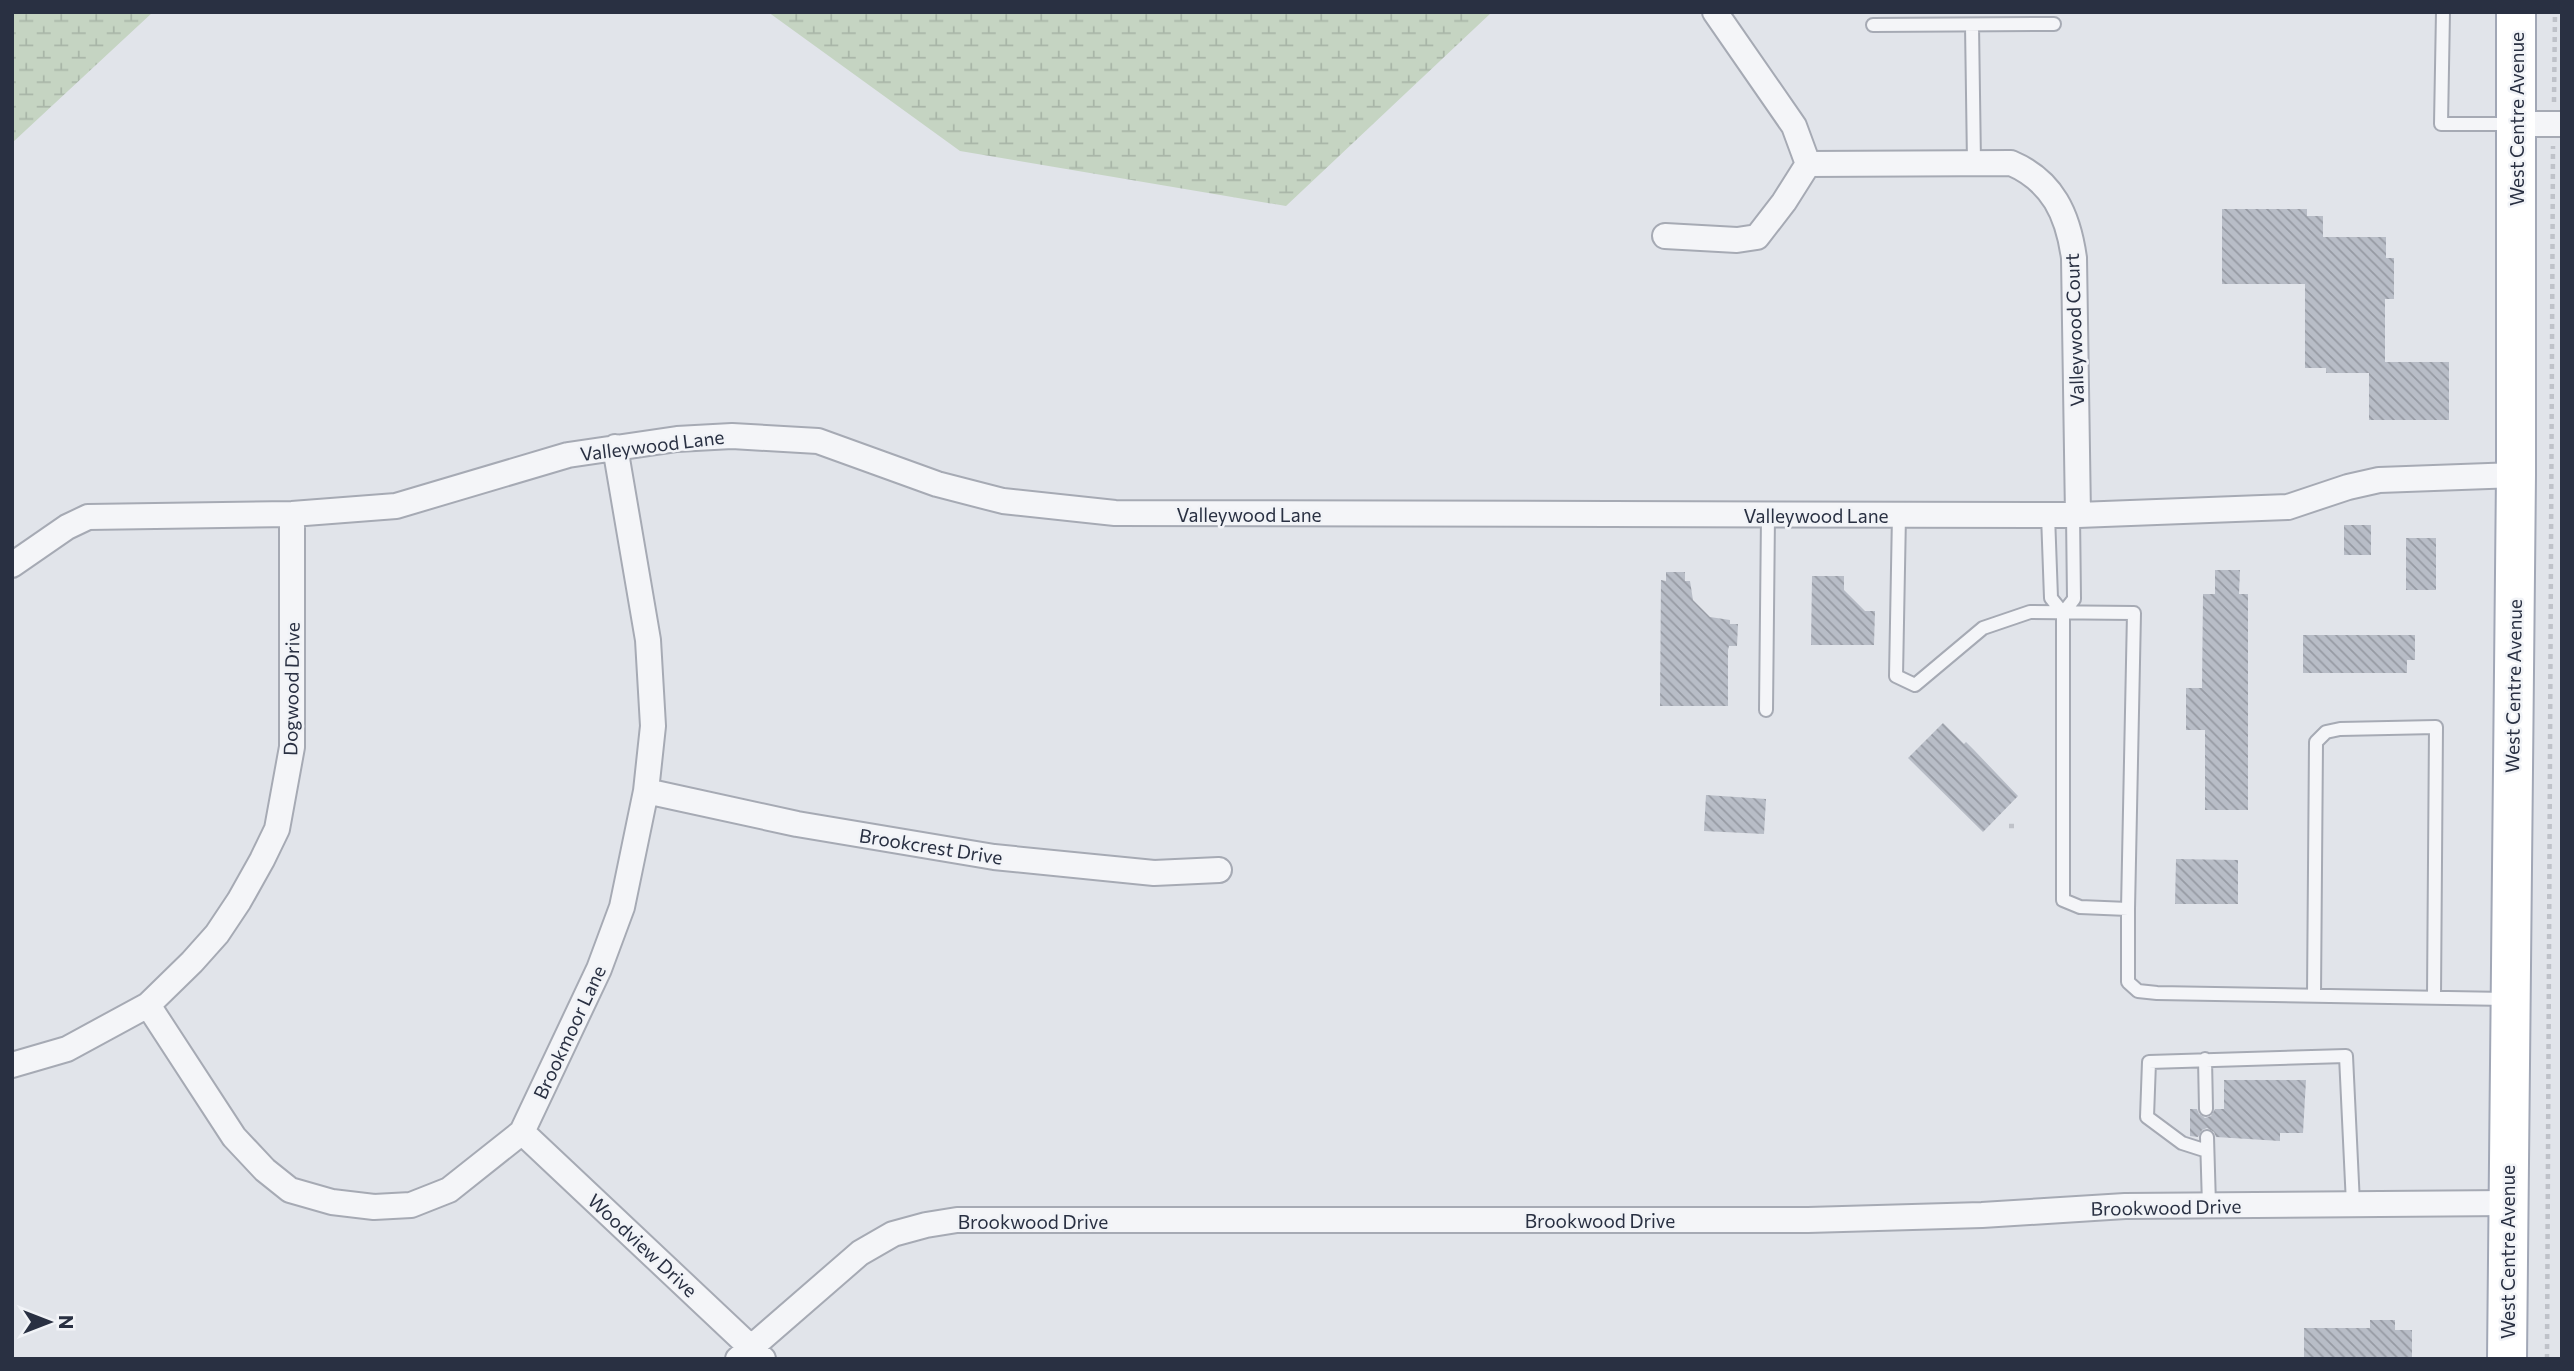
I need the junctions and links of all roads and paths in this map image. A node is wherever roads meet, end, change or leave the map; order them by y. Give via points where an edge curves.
1 (1715, 12) edge
2 (2443, 12) edge
3 (2516, 12) edge
4 (2555, 12) edge
5 (2054, 24) dead end
6 (1873, 25) dead end
7 (1972, 25) junction
8 (2515, 124) junction
9 (2558, 124) edge
10 (1974, 163) junction
11 (1808, 164) junction
12 (1665, 236) dead end
13 (615, 447) junction
14 (2516, 475) junction
15 (292, 514) junction
16 (1768, 515) junction
17 (1899, 515) junction
18 (2048, 515) junction
19 (2076, 515) junction
20 (12, 565) edge
21 (2063, 613) junction
22 (1766, 709) dead end
23 (646, 792) junction
24 (1219, 870) dead end
25 (2129, 909) junction
26 (2314, 995) junction
27 (2434, 997) junction
28 (2509, 999) junction
29 (148, 1005) junction
30 (2205, 1059) junction
31 (12, 1065) edge
32 (2206, 1109) dead end
33 (522, 1132) junction
34 (2207, 1137) dead end
35 (2207, 1151) junction
36 (2507, 1203) junction
37 (2353, 1204) junction
38 (2210, 1205) junction
39 (751, 1354) edge
40 (2507, 1359) edge
41 (2547, 1359) edge

1 - 11 street via 1794,126
2 - 8 lane via 2441,124
3 - 8 main road, West Centre Avenue
4 - 9 path
5 - 7 lane
6 - 7 lane
7 - 10 lane
8 - 9 street
8 - 14 main road, West Centre Avenue
9 - 41 path
10 - 11 street, Valleywood Court
10 - 19 street, Valleywood Court via 2011,163 2027,170 2059,205 2070,229
11 - 12 street via 1757,237
13 - 15 street, Valleywood Lane via 568,455 397,506
13 - 16 street, Valleywood Lane via 732,436 818,441 937,484 1003,501 1115,513
13 - 23 street, Brookmoor Lane via 648,640 653,726
14 - 19 street, Valleywood Lane via 2379,480 2288,507
14 - 28 main road, West Centre Avenue
15 - 20 street, Valleywood Lane via 88,517
15 - 29 street, Dogwood Drive via 292,747 276,829 239,901 216,934
16 - 17 street, Valleywood Lane
16 - 22 lane
17 - 18 street, Valleywood Lane
17 - 21 lane via 1896,676 1915,685 1983,628 2030,612
18 - 19 street, Valleywood Lane
18 - 21 lane via 2051,598
19 - 21 lane via 2074,599
21 - 25 lane via 2063,900 2080,907
21 - 25 lane via 2134,613
23 - 24 street, Brookcrest Drive via 797,824 994,857 1154,873
23 - 33 street, Brookmoor Lane via 622,907 599,969
25 - 26 lane via 2129,982 2138,990
26 - 27 lane
26 - 27 lane via 2316,742 2326,732 2340,729 2436,727
27 - 28 lane
28 - 36 main road, West Centre Avenue
29 - 31 street, Dogwood Drive via 67,1049
29 - 33 street, Brookmoor Lane via 234,1137 290,1190 332,1202 411,1205 449,1190
30 - 32 lane
30 - 35 lane via 2149,1062 2147,1117 2182,1143
30 - 37 lane via 2346,1056
33 - 39 street, Woodview Drive
34 - 35 lane
35 - 38 lane
36 - 37 street, Brookwood Drive
36 - 40 main road, West Centre Avenue
37 - 38 street, Brookwood Drive
38 - 39 street, Brookwood Drive via 1808,1220 957,1220 893,1234 860,1253

